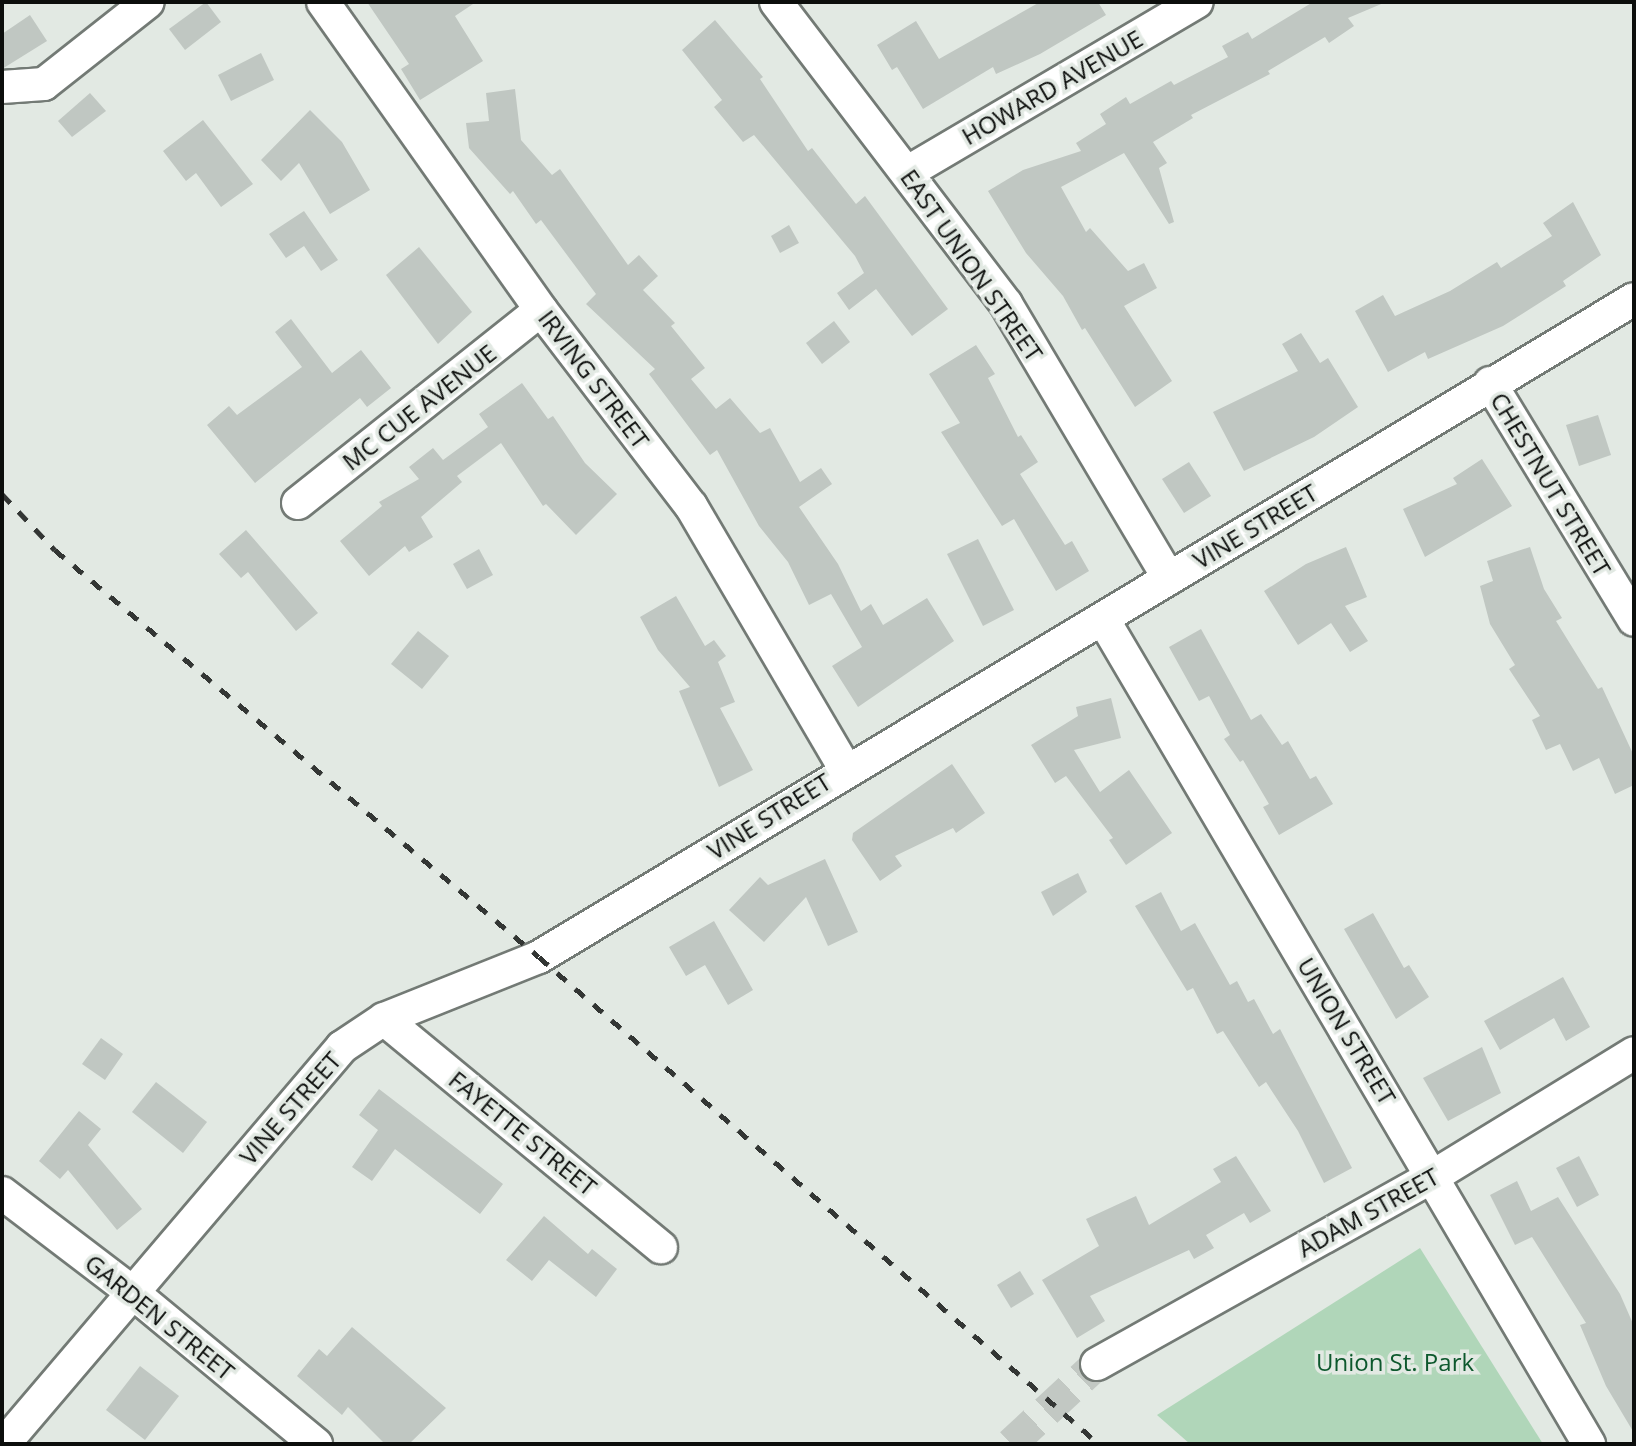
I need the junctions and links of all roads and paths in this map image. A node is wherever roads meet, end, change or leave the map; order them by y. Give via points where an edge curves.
1 (148, 2) edge
2 (323, 2) edge
3 (776, 2) edge
4 (1197, 2) edge
5 (5, 89) edge
6 (908, 172) junction
7 (1634, 299) edge
8 (541, 310) junction
9 (1490, 383) junction
10 (298, 503) dead end
11 (1169, 578) junction
12 (1103, 619) junction
13 (1634, 620) edge
14 (845, 769) junction
15 (384, 1019) junction
16 (1631, 1062) edge
17 (1432, 1177) junction
18 (2, 1193) edge
19 (661, 1247) dead end
20 (132, 1292) junction
21 (1097, 1364) tunnel mouth
22 (4, 1444) edge
23 (316, 1444) edge
24 (1589, 1444) edge

1 - 5 street via 44,84
2 - 8 street, IRVING STREET
3 - 6 street, EAST UNION STREET
4 - 6 street, HOWARD AVENUE
6 - 11 street, EAST UNION STREET via 1006,304
7 - 9 street, VINE STREET
8 - 10 street, MC CUE AVENUE
8 - 14 street, IRVING STREET via 691,506
9 - 11 street, VINE STREET
9 - 13 street, CHESTNUT STREET
11 - 12 street, VINE STREET
12 - 14 street, VINE STREET
12 - 17 street, UNION STREET
14 - 15 street, VINE STREET via 539,957
15 - 19 street, FAYETTE STREET
15 - 20 street, VINE STREET via 342,1047
16 - 17 street, ADAM STREET
17 - 21 street, ADAM STREET
17 - 24 street, UNION STREET
18 - 20 street, GARDEN STREET
20 - 22 street, VINE STREET
20 - 23 street, GARDEN STREET

